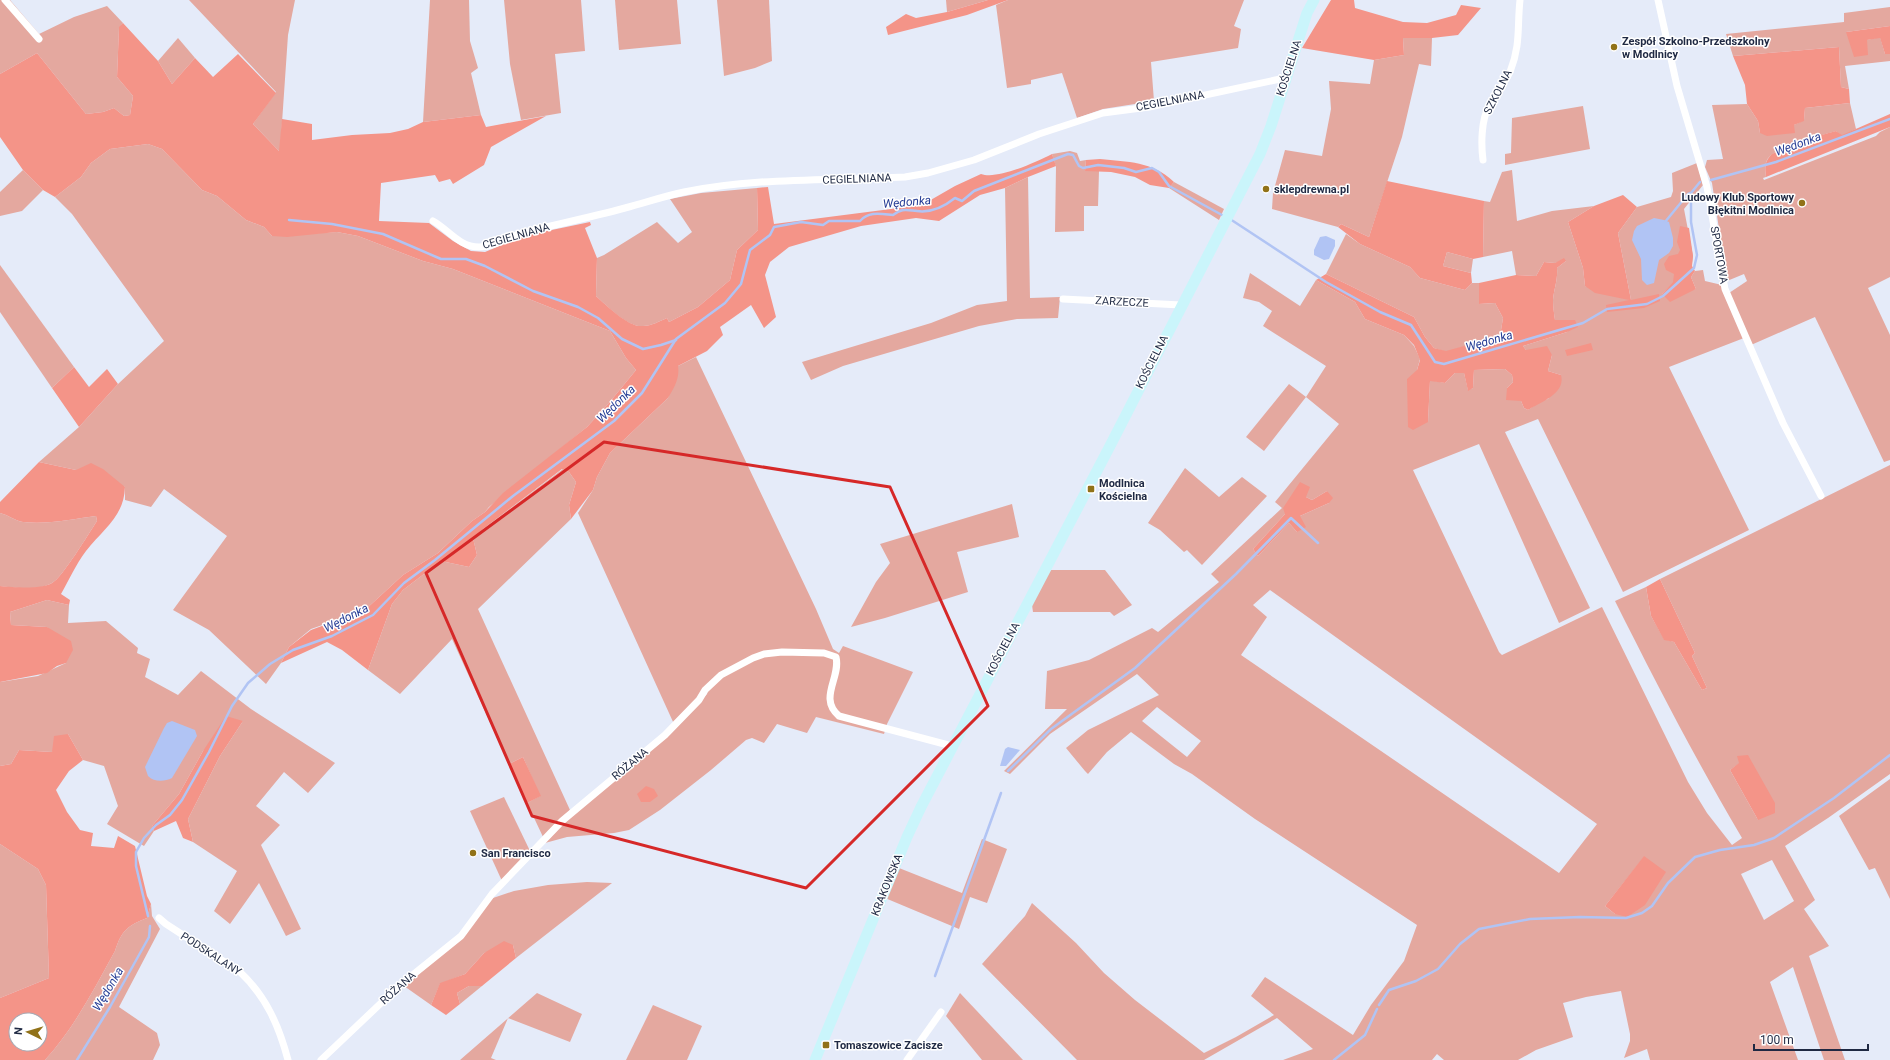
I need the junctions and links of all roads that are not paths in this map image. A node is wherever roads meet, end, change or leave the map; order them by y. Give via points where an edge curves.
1 (4, 0) edge
2 (1314, 0) edge
3 (1520, 0) edge
4 (1658, 0) edge
5 (39, 39) dead end
6 (1285, 78) junction
7 (1483, 160) dead end
8 (433, 220) dead end
9 (1063, 299) dead end
10 (1181, 305) junction
11 (1821, 496) dead end
12 (969, 714) joint
13 (952, 746) junction
14 (159, 918) dead end
15 (941, 1012) dead end
16 (288, 1060) edge
17 (321, 1060) edge
18 (815, 1060) edge
19 (907, 1060) edge

1 - 5 street
2 - 6 street, KOŚCIELNA
3 - 7 street, SZKOLNA via 1519,42 1510,72 1488,106
4 - 11 street, SPORTOWA via 1677,86 1707,187 1725,289 1783,423
6 - 8 street, CEGIELNIANA via 1149,107 1103,113 1039,134 974,160 905,178 714,186 544,227 521,233 496,244 479,247 466,245
6 - 10 street, KOŚCIELNA via 1260,154
9 - 10 street, ZARZECZE
10 - 12 street, KOŚCIELNA
12 - 13 street, KRAKOWSKA
13 - 17 street, RÓŻANA via 839,716 830,704 830,693 838,663 836,657 824,653 782,652 753,658 721,675 665,735 574,809 492,894 461,936 399,986
13 - 18 street, KRAKOWSKA via 906,837
14 - 16 street, PODSKALANY via 249,980 275,1020
15 - 19 street

